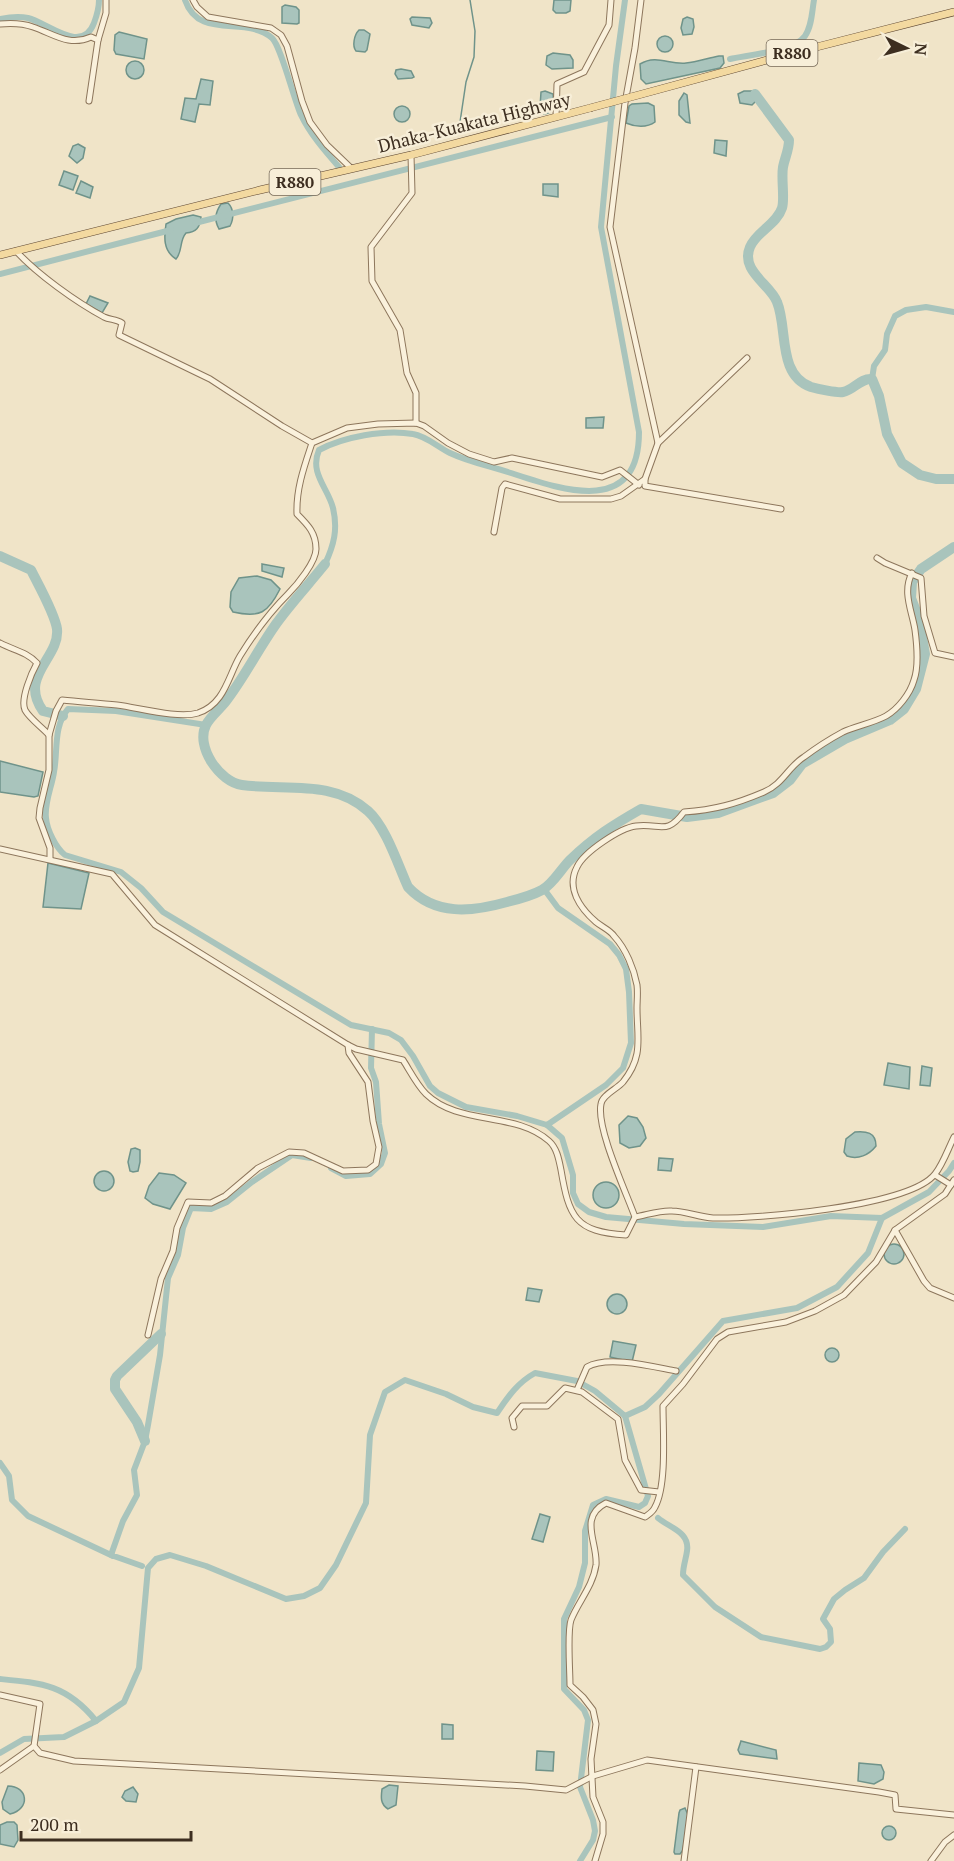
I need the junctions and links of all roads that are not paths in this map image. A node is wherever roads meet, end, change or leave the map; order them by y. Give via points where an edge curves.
1 (106, 0) edge
2 (193, 0) edge
3 (611, 0) edge
4 (641, 0) edge
5 (954, 12) edge
6 (0, 24) edge
7 (98, 40) junction
8 (88, 101) dead end
9 (556, 117) junction
10 (411, 155) junction
11 (351, 168) junction
12 (0, 246) edge
13 (16, 251) junction
14 (4, 254) edge
15 (747, 358) dead end
16 (416, 423) junction
17 (312, 443) junction
18 (658, 443) junction
19 (645, 479) junction
20 (639, 485) junction
21 (782, 509) dead end
22 (494, 532) dead end
23 (877, 558) dead end
24 (912, 573) junction
25 (0, 643) edge
26 (954, 657) edge
27 (50, 735) junction
28 (0, 849) edge
29 (50, 859) junction
30 (348, 1045) junction
31 (954, 1137) edge
32 (935, 1175) junction
33 (952, 1182) edge
34 (636, 1217) junction
35 (895, 1230) junction
36 (954, 1298) edge
37 (148, 1335) dead end
38 (676, 1371) dead end
39 (577, 1390) junction
40 (514, 1427) dead end
41 (659, 1492) junction
42 (0, 1695) edge
43 (34, 1746) junction
44 (696, 1767) junction
45 (0, 1770) edge
46 (590, 1776) junction
47 (954, 1815) edge
48 (954, 1835) edge
49 (595, 1861) edge
50 (684, 1861) edge
51 (931, 1861) edge

1 - 7 street
2 - 11 street via 208,17 271,28 281,35 310,122 327,146
3 - 9 street via 609,25 584,72 557,84
4 - 18 street via 610,227
5 - 9 main road, Dhaka-Kuakata Highway / R880, bridge
6 - 7 street via 32,27 69,41 92,37
7 - 8 street
9 - 10 main road, Dhaka-Kuakata Highway / R880
10 - 11 main road, Dhaka-Kuakata Highway / R880
10 - 16 street via 412,193 371,247 372,281 400,330 407,373 416,393
11 - 13 main road, Dhaka-Kuakata Highway / R880
12 - 14 street
13 - 14 main road, Dhaka-Kuakata Highway / R880
13 - 17 street via 57,286 105,317 122,323 119,335 210,379
15 - 18 street
16 - 17 street via 347,428
16 - 20 street via 469,454 494,462 512,458 602,477 620,470
17 - 27 street via 296,496 297,514 313,530 317,550 296,585 239,658 223,692 210,707 184,716 62,700
18 - 19 street
19 - 20 street
19 - 21 street via 645,486
20 - 22 street via 621,496 589,501 560,499 506,484
23 - 24 street
24 - 26 street via 921,578 924,616 935,653
24 - 34 street via 908,597 916,659 914,681 902,702 886,716 842,732 802,758 766,792 714,810 684,812 674,825 667,827 634,826 583,858 574,872 572,885 578,900 614,936 632,965 638,988 638,1052 632,1069 602,1099 600,1106 604,1134
25 - 27 street via 29,654 38,663 27,687 25,709
27 - 29 street via 49,770 39,818
28 - 29 street
29 - 30 street via 112,874 155,925
30 - 34 street via 403,1060 426,1094 442,1105 513,1124 550,1142 559,1160 568,1206 581,1224 626,1235
30 - 37 street via 368,1082 379,1147 376,1164 368,1170 343,1171 304,1153 289,1152 258,1168 211,1203 189,1202 161,1279
31 - 32 street
32 - 33 street
32 - 34 street via 898,1194 865,1203 774,1217 710,1218 671,1211
33 - 35 street via 945,1194
35 - 36 street via 930,1288
35 - 41 street via 876,1262 844,1295 786,1322 728,1332 717,1339 663,1407 663,1471
38 - 39 street via 596,1363 588,1367
39 - 40 street via 565,1388 547,1406 522,1406 512,1418
39 - 41 street via 618,1419 626,1460 641,1490
41 - 46 street via 657,1505 645,1516 606,1503 598,1507 591,1525 596,1565 570,1622 570,1685 593,1710 596,1724
42 - 43 street via 40,1704
43 - 45 street
43 - 46 street via 40,1753 74,1761 566,1790
44 - 46 street via 647,1760
44 - 47 street via 879,1792 895,1795 896,1809
44 - 50 street
46 - 49 street via 603,1822
48 - 51 street

